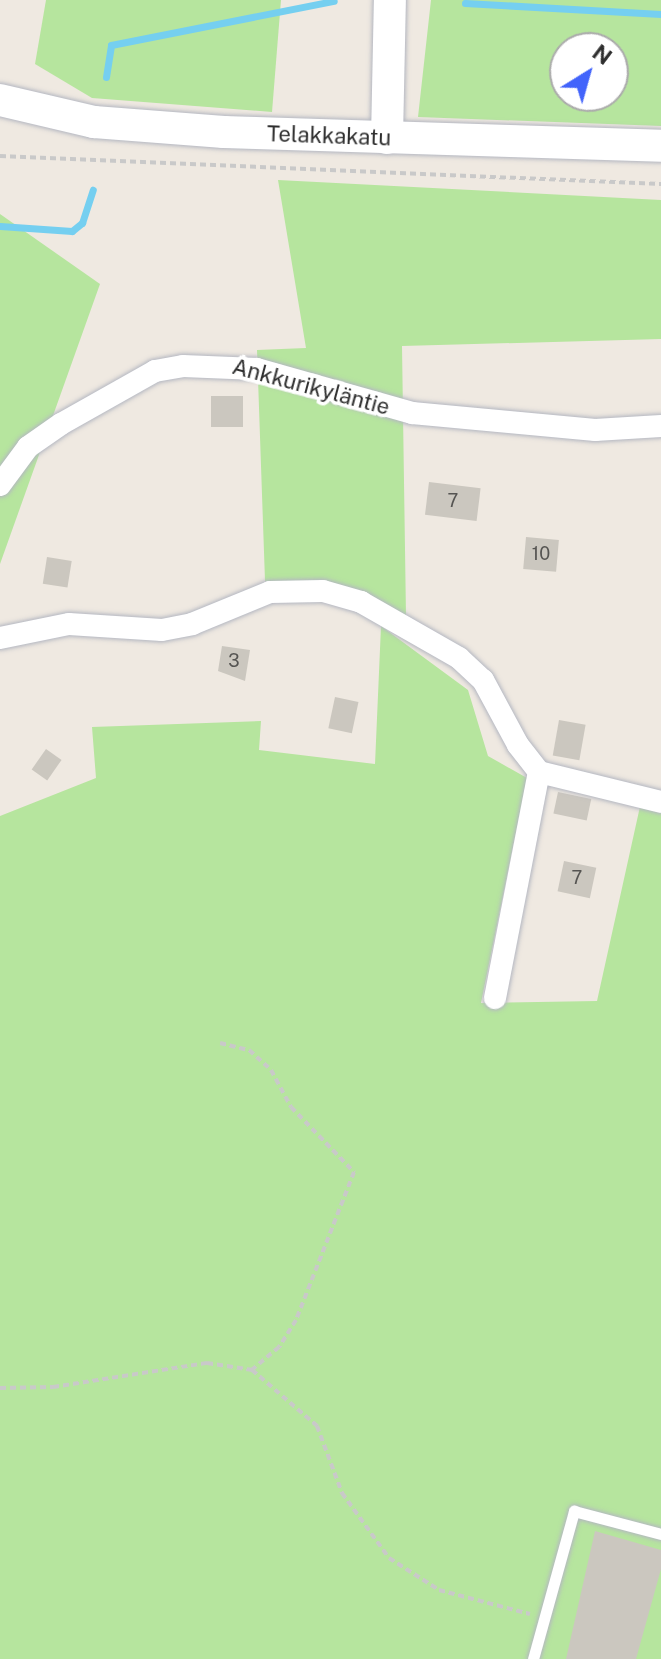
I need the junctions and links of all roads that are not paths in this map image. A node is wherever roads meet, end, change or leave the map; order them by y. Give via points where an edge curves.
1 (390, 0) edge
2 (0, 100) edge
3 (387, 138) junction
4 (661, 146) edge
5 (661, 426) edge
6 (0, 485) edge
7 (0, 638) edge
8 (539, 772) junction
9 (661, 802) edge
10 (495, 998) dead end
11 (661, 1534) edge
12 (533, 1659) edge

1 - 3 street
2 - 3 street, Telakkakatu via 94,122
3 - 4 street, Telakkakatu
5 - 6 street, Ankkurikyläntie via 582,429 412,413 257,369 183,366 155,371 61,424 28,447
7 - 8 street via 69,624 162,630 192,624 270,592 323,591 361,602 459,658 483,680
8 - 9 street
8 - 10 street
11 - 12 lane via 574,1511

